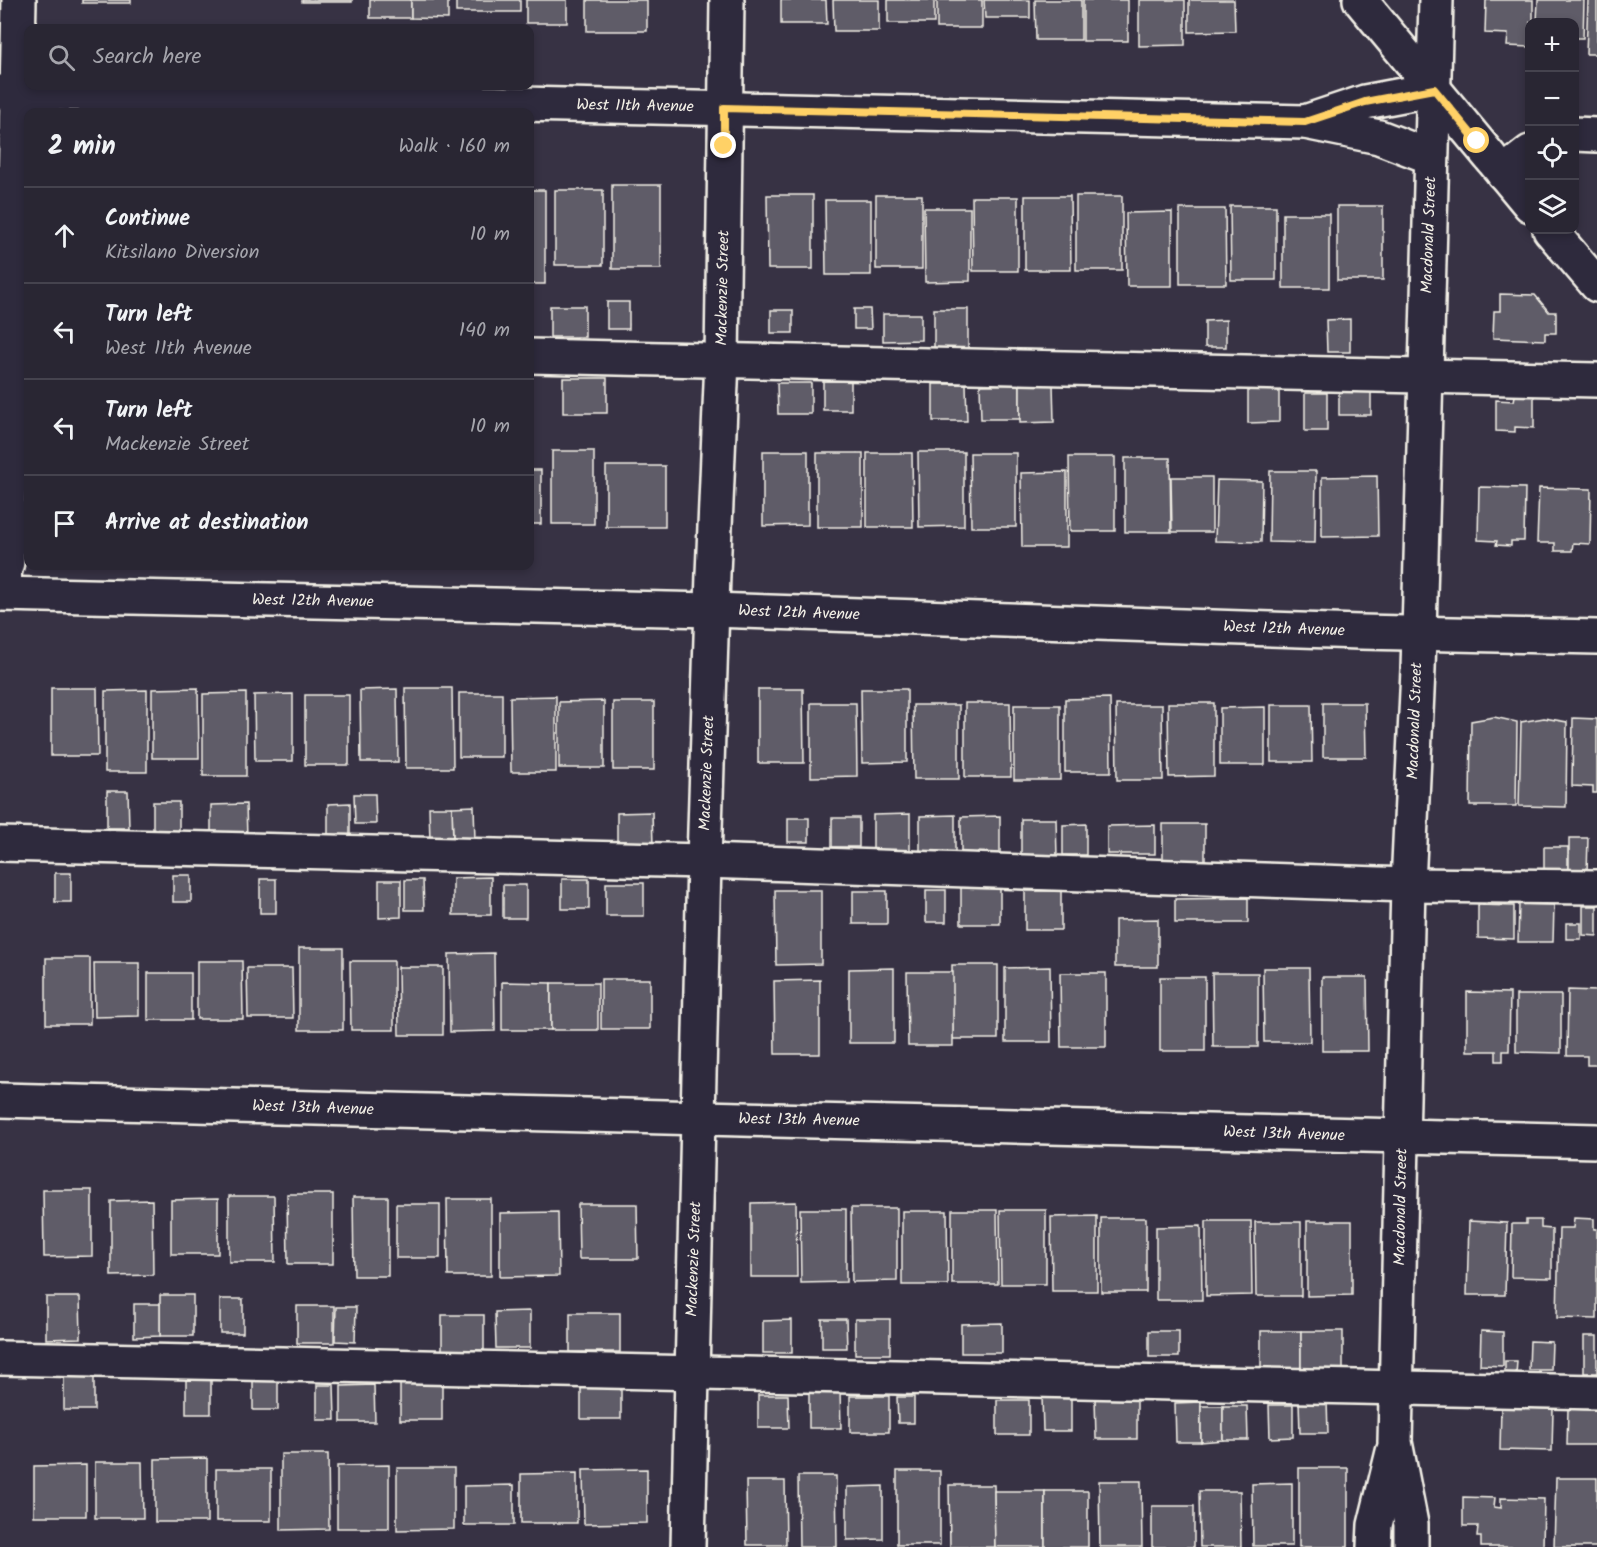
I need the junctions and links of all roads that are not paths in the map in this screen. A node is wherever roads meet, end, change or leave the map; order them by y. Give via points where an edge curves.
1 (19, 0) edge
2 (727, 0) edge
3 (1360, 0) edge
4 (1436, 0) edge
5 (1434, 89) junction
6 (8, 92) edge
7 (724, 108) junction
8 (1305, 122) junction
9 (1579, 134) edge
10 (1597, 135) edge
11 (1525, 156) edge
12 (1431, 157) junction
13 (1503, 172) junction
14 (1525, 199) edge
15 (1553, 234) edge
16 (1597, 285) edge
17 (13, 346) edge
18 (534, 356) edge
19 (722, 360) junction
20 (1425, 376) junction
21 (1597, 380) edge
22 (0, 592) edge
23 (712, 610) junction
24 (1419, 633) junction
25 (1597, 637) edge
26 (0, 844) edge
27 (704, 861) junction
28 (1408, 885) junction
29 (1597, 887) edge
30 (0, 1100) edge
31 (697, 1118) junction
32 (1402, 1137) junction
33 (1597, 1141) edge
34 (0, 1358) edge
35 (691, 1373) junction
36 (1397, 1388) junction
37 (1597, 1392) edge
38 (1395, 1442) junction
39 (688, 1547) edge
40 (1374, 1547) edge
41 (1411, 1547) edge

1 - 6 street
2 - 7 street, Mackenzie Street
3 - 5 street
4 - 5 street, Macdonald Street
5 - 8 street, West 11th Avenue via 1365,102
5 - 12 street, Macdonald Street
5 - 13 street
6 - 7 street, West 11th Avenue
6 - 17 street
7 - 8 street, West 11th Avenue
7 - 19 street, Mackenzie Street
8 - 12 street, West 11th Avenue via 1379,137
9 - 10 street
11 - 13 street
12 - 20 street, Macdonald Street
13 - 14 street
15 - 16 street
17 - 22 street via 7,562
18 - 19 street
19 - 20 street
19 - 23 street, Mackenzie Street
20 - 21 street
20 - 24 street, Macdonald Street
22 - 23 street, West 12th Avenue
23 - 24 street, West 12th Avenue
23 - 27 street, Mackenzie Street
24 - 25 street, West 12th Avenue
24 - 28 street, Macdonald Street
26 - 27 street
27 - 28 street
27 - 31 street, Mackenzie Street
28 - 29 street
28 - 32 street, Macdonald Street
30 - 31 street, West 13th Avenue
31 - 32 street, West 13th Avenue
31 - 35 street, Mackenzie Street
32 - 33 street, West 13th Avenue
32 - 36 street, Macdonald Street
34 - 35 street
35 - 36 street
35 - 39 street, Mackenzie Street
36 - 37 street
36 - 38 street, Macdonald Street
38 - 40 street, Macdonald Street via 1375,1525
38 - 41 street, Macdonald Street via 1411,1524

